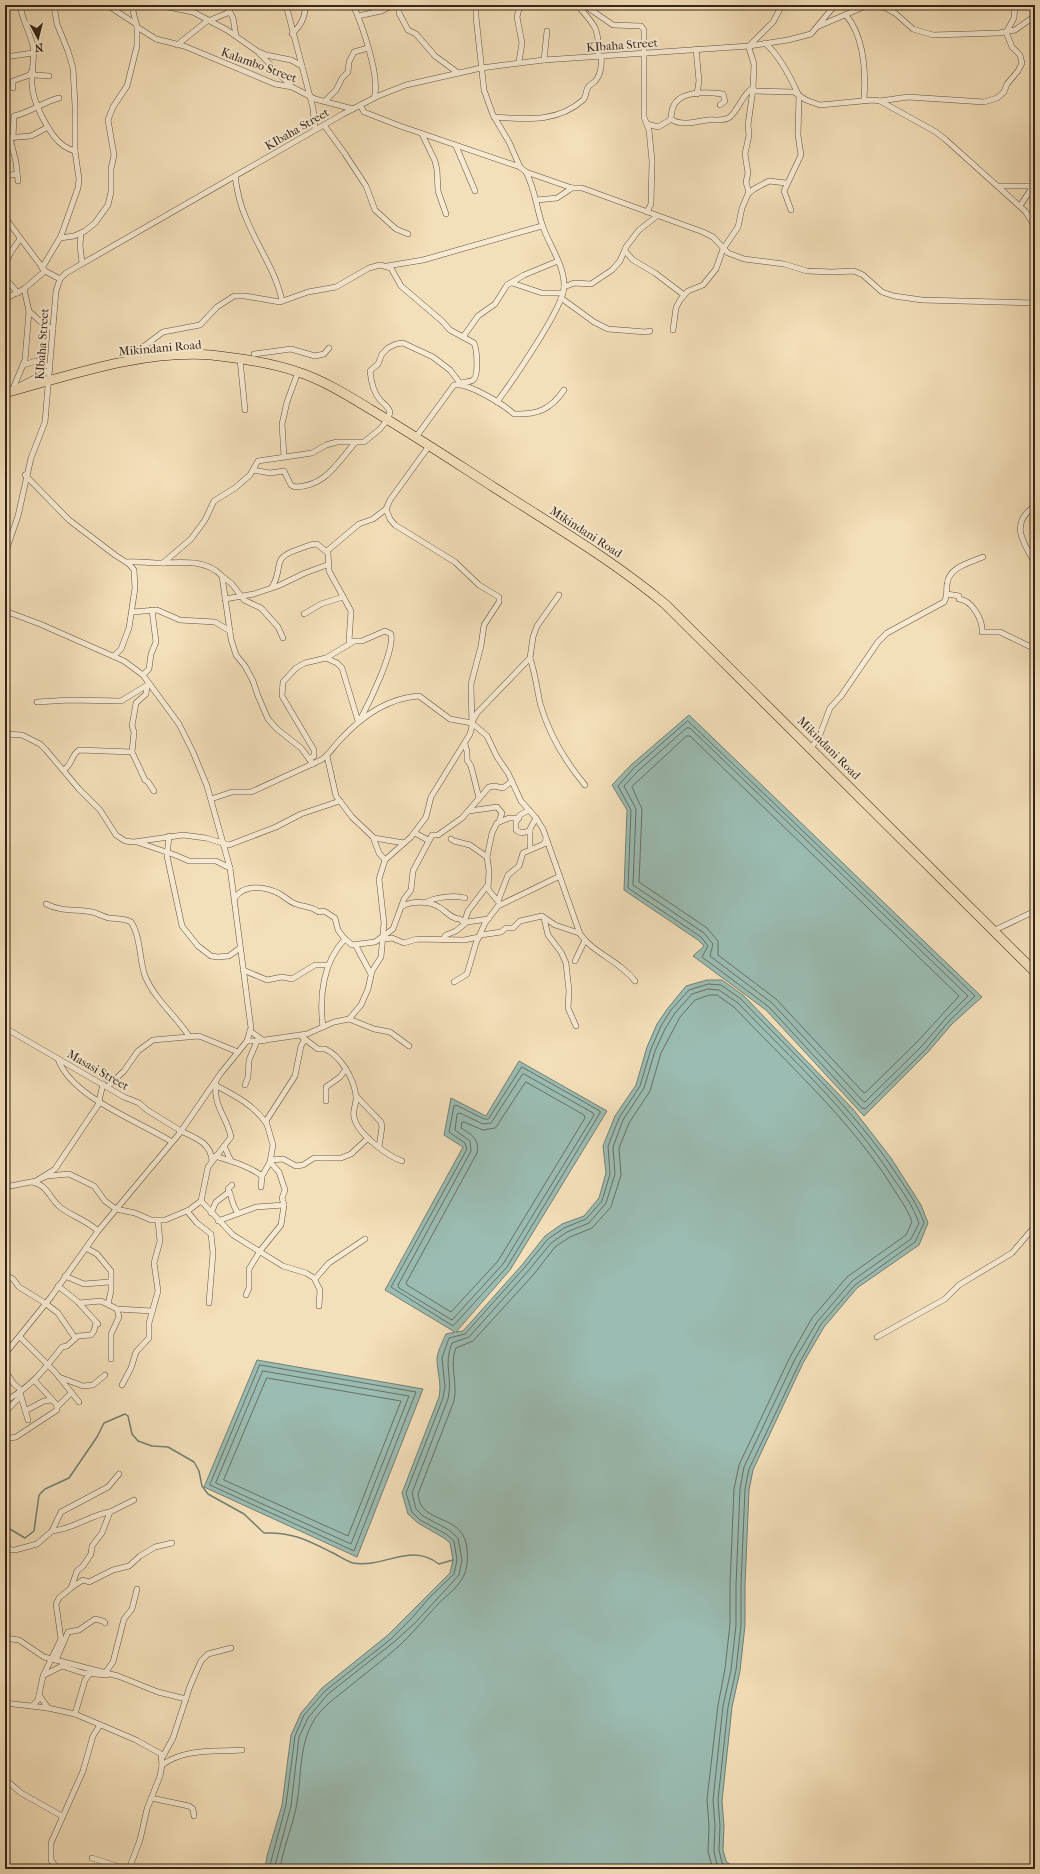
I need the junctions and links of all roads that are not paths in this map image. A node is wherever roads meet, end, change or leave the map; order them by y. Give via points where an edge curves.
1 (20, 5) edge
2 (55, 5) edge
3 (107, 5) edge
4 (135, 5) edge
5 (158, 5) edge
6 (226, 5) edge
7 (286, 5) edge
8 (306, 5) edge
9 (354, 5) edge
10 (378, 5) edge
11 (394, 5) edge
12 (399, 5) edge
13 (476, 5) edge
14 (520, 5) edge
15 (577, 5) edge
16 (585, 5) edge
17 (782, 5) edge
18 (835, 5) edge
19 (868, 5) edge
20 (880, 5) edge
21 (1015, 5) edge
22 (381, 11) junction
23 (230, 12) junction
24 (846, 15) junction
25 (358, 16) junction
26 (1035, 16) edge
27 (208, 21) junction
28 (136, 26) junction
29 (818, 27) junction
30 (547, 31) dead end
31 (1006, 31) junction
32 (292, 34) junction
33 (236, 37) junction
34 (765, 43) junction
35 (177, 45) junction
36 (749, 47) junction
37 (368, 48) junction
38 (696, 49) junction
39 (257, 50) junction
40 (645, 52) junction
41 (33, 53) junction
42 (599, 56) junction
43 (5, 57) edge
44 (544, 60) junction
45 (519, 62) junction
46 (302, 66) junction
47 (481, 68) junction
48 (32, 73) junction
49 (458, 73) junction
50 (49, 76) dead end
51 (292, 86) junction
52 (13, 88) dead end
53 (753, 88) junction
54 (697, 94) junction
55 (799, 94) junction
56 (309, 96) junction
57 (59, 98) dead end
58 (374, 98) junction
59 (864, 100) junction
60 (325, 101) junction
61 (880, 101) junction
62 (360, 105) junction
63 (720, 105) dead end
64 (39, 107) junction
65 (353, 109) junction
66 (494, 117) junction
67 (671, 119) junction
68 (646, 124) junction
69 (324, 125) junction
70 (48, 127) junction
71 (316, 130) junction
72 (422, 134) junction
73 (9, 138) edge
74 (456, 146) junction
75 (75, 151) junction
76 (520, 167) junction
77 (526, 172) junction
78 (17, 174) junction
79 (5, 176) edge
80 (235, 176) junction
81 (18, 181) dead end
82 (786, 183) junction
83 (999, 186) junction
84 (1034, 186) edge
85 (572, 188) junction
86 (475, 191) dead end
87 (749, 193) junction
88 (537, 200) junction
89 (1020, 206) junction
90 (790, 210) dead end
91 (647, 212) junction
92 (446, 214) dead end
93 (657, 216) junction
94 (5, 220) edge
95 (542, 226) junction
96 (1035, 226) edge
97 (81, 233) junction
98 (408, 234) dead end
99 (60, 238) junction
100 (20, 239) junction
101 (723, 249) junction
102 (625, 251) junction
103 (633, 260) junction
104 (558, 261) junction
105 (620, 261) junction
106 (82, 263) junction
107 (5, 264) edge
108 (387, 266) junction
109 (44, 269) junction
110 (5, 278) edge
111 (60, 279) junction
112 (512, 283) junction
113 (564, 287) junction
114 (24, 289) junction
115 (18, 293) junction
116 (684, 295) junction
117 (562, 296) junction
118 (5, 299) edge
119 (282, 301) junction
120 (1035, 303) edge
121 (29, 311) junction
122 (53, 329) junction
123 (672, 330) dead end
124 (650, 331) dead end
125 (463, 336) junction
126 (329, 348) dead end
127 (254, 354) dead end
128 (240, 359) junction
129 (124, 362) junction
130 (24, 365) junction
131 (50, 368) junction
132 (298, 372) junction
133 (49, 382) junction
134 (459, 384) junction
135 (10, 390) edge
136 (564, 390) dead end
137 (497, 402) junction
138 (245, 410) dead end
139 (388, 419) junction
140 (416, 437) junction
141 (355, 443) junction
142 (429, 446) junction
143 (284, 456) junction
144 (253, 470) junction
145 (25, 476) junction
146 (1035, 506) edge
147 (386, 509) junction
148 (327, 551) junction
149 (5, 554) edge
150 (982, 557) dead end
151 (126, 562) junction
152 (163, 563) junction
153 (1035, 563) edge
154 (328, 566) junction
155 (222, 576) junction
156 (272, 587) junction
157 (947, 594) junction
158 (559, 595) dead end
159 (241, 596) junction
160 (343, 597) junction
161 (226, 599) junction
162 (152, 610) junction
163 (5, 611) edge
164 (132, 612) junction
165 (304, 614) dead end
166 (230, 631) junction
167 (283, 638) dead end
168 (353, 642) junction
169 (1035, 649) edge
170 (114, 656) junction
171 (326, 658) junction
172 (530, 658) junction
173 (144, 675) junction
174 (148, 685) junction
175 (37, 702) dead end
176 (359, 720) junction
177 (472, 722) junction
178 (5, 734) edge
179 (465, 744) junction
180 (811, 748) junction
181 (132, 752) junction
182 (328, 756) junction
183 (311, 762) junction
184 (63, 770) junction
185 (512, 781) junction
186 (585, 785) dead end
187 (154, 791) dead end
188 (479, 798) junction
189 (211, 799) junction
190 (340, 801) junction
191 (529, 810) junction
192 (469, 811) junction
193 (519, 818) junction
194 (536, 818) junction
195 (499, 822) junction
196 (530, 831) junction
197 (415, 833) junction
198 (169, 836) junction
199 (373, 837) junction
200 (546, 838) junction
201 (451, 839) dead end
202 (428, 840) junction
203 (134, 842) junction
204 (224, 843) junction
205 (404, 843) junction
206 (530, 846) dead end
207 (167, 853) junction
208 (487, 857) junction
209 (385, 860) junction
210 (230, 868) junction
211 (560, 876) junction
212 (488, 884) junction
213 (235, 898) junction
214 (465, 898) dead end
215 (426, 903) junction
216 (499, 903) junction
217 (46, 904) dead end
218 (403, 906) junction
219 (1035, 911) edge
220 (544, 918) junction
221 (488, 919) junction
222 (464, 923) junction
223 (993, 931) junction
224 (579, 933) junction
225 (480, 936) junction
226 (383, 938) junction
227 (344, 939) junction
228 (443, 939) junction
229 (584, 940) junction
230 (356, 946) junction
231 (240, 948) junction
232 (575, 961) dead end
233 (327, 965) junction
234 (243, 970) junction
235 (1035, 972) edge
236 (371, 974) junction
237 (635, 981) dead end
238 (454, 982) dead end
239 (349, 1020) junction
240 (576, 1026) dead end
241 (323, 1027) junction
242 (5, 1028) edge
243 (250, 1030) junction
244 (190, 1036) junction
245 (302, 1038) junction
246 (247, 1041) junction
247 (257, 1041) junction
248 (264, 1041) junction
249 (408, 1046) dead end
250 (238, 1052) junction
251 (58, 1059) junction
252 (346, 1069) junction
253 (216, 1083) junction
254 (245, 1085) dead end
255 (105, 1087) junction
256 (356, 1096) junction
257 (326, 1100) dead end
258 (100, 1102) junction
259 (266, 1123) junction
260 (181, 1131) junction
261 (368, 1138) junction
262 (172, 1142) junction
263 (224, 1146) junction
264 (379, 1147) junction
265 (215, 1156) junction
266 (231, 1161) junction
267 (271, 1161) junction
268 (402, 1161) dead end
269 (212, 1162) junction
270 (262, 1176) junction
271 (38, 1180) junction
272 (32, 1182) junction
273 (232, 1185) dead end
274 (5, 1187) edge
275 (261, 1187) dead end
276 (229, 1192) junction
277 (200, 1201) junction
278 (284, 1204) junction
279 (116, 1209) junction
280 (187, 1211) junction
281 (211, 1213) junction
282 (238, 1213) junction
283 (158, 1221) junction
284 (218, 1221) junction
285 (1035, 1226) edge
286 (98, 1231) junction
287 (365, 1240) dead end
288 (86, 1248) junction
289 (260, 1251) junction
290 (5, 1275) edge
291 (66, 1276) junction
292 (315, 1280) junction
293 (110, 1282) junction
294 (58, 1286) junction
295 (246, 1295) dead end
296 (45, 1303) junction
297 (79, 1303) junction
298 (209, 1303) dead end
299 (108, 1304) junction
300 (319, 1306) dead end
301 (117, 1309) junction
302 (152, 1311) junction
303 (877, 1336) dead end
304 (20, 1337) junction
305 (75, 1338) junction
306 (5, 1354) edge
307 (111, 1359) dead end
308 (48, 1365) junction
309 (5, 1371) edge
310 (104, 1375) dead end
311 (59, 1377) junction
312 (35, 1381) junction
313 (78, 1385) junction
314 (122, 1385) dead end
315 (21, 1393) junction
316 (71, 1393) junction
317 (52, 1400) junction
318 (5, 1401) edge
319 (79, 1402) dead end
320 (57, 1407) junction
321 (25, 1411) junction
322 (5, 1417) edge
323 (28, 1420) dead end
324 (5, 1439) edge
325 (119, 1474) dead end
326 (134, 1500) dead end
327 (110, 1512) junction
328 (52, 1530) junction
329 (172, 1543) dead end
330 (5, 1544) edge
331 (71, 1588) junction
332 (137, 1590) dead end
333 (105, 1623) dead end
334 (5, 1638) edge
335 (61, 1641) junction
336 (231, 1648) dead end
337 (53, 1659) junction
338 (104, 1673) junction
339 (89, 1675) junction
340 (115, 1675) junction
341 (43, 1676) junction
342 (39, 1694) junction
343 (186, 1699) junction
344 (5, 1703) edge
345 (32, 1706) junction
346 (48, 1708) junction
347 (75, 1714) junction
348 (100, 1725) junction
349 (242, 1750) dead end
350 (162, 1758) junction
351 (162, 1765) junction
352 (5, 1779) edge
353 (151, 1798) junction
354 (62, 1816) junction
355 (194, 1816) dead end
356 (92, 1858) dead end
357 (57, 1869) edge
358 (127, 1869) edge

1 - 41 street
2 - 75 street via 57,24 72,68 76,106
3 - 28 street, Kalambo Street
4 - 28 street via 133,11
5 - 27 street, Kalambo Street via 193,12
6 - 23 street
7 - 32 street
8 - 32 street via 301,27
9 - 25 street
10 - 22 street
11 - 22 street
12 - 49 street via 408,30 416,34 435,56
13 - 47 street
14 - 45 street via 517,17 522,43
15 - 42 street via 598,31
16 - 40 street via 611,24 643,27
17 - 36 street via 773,22
18 - 29 street, KIbaha Street
19 - 24 street
20 - 31 street via 895,13 909,27 922,33 933,35
21 - 31 street via 1014,18
22 - 25 street
23 - 27 street
23 - 33 street
24 - 29 street
24 - 59 street via 854,28 863,56
25 - 37 street
26 - 31 street via 1019,29
27 - 33 street, Kalambo Street
27 - 35 street
28 - 35 street, Kalambo Street via 156,39
28 - 97 street via 138,41 127,86 108,120 114,155 108,205 95,223
29 - 34 street, KIbaha Street via 810,34
30 - 44 street
31 - 61 street via 1022,63 1004,92 997,98 984,102 908,98
32 - 46 street
33 - 39 street, Kalambo Street
34 - 36 street, KIbaha Street
34 - 55 street via 782,64
35 - 51 street, Kalambo Street via 275,84
36 - 38 street, KIbaha Street
36 - 53 street via 754,64
37 - 58 street via 376,88
37 - 60 street via 354,52 349,61 348,72
38 - 40 street, KIbaha Street
38 - 54 street via 699,81
39 - 46 street, Kalambo Street
39 - 51 street
40 - 42 street, KIbaha Street
40 - 68 street
41 - 43 street
41 - 48 street
42 - 44 street, KIbaha Street
42 - 66 street via 602,64 598,78 589,86 585,98 560,114 550,118
44 - 45 street, KIbaha Street
45 - 47 street, KIbaha Street
46 - 56 street
47 - 49 street, KIbaha Street
47 - 66 street via 484,90
48 - 50 street
48 - 52 street via 13,81
48 - 64 street via 33,95
49 - 58 street, KIbaha Street via 424,80
51 - 56 street, Kalambo Street
53 - 55 street via 759,92
53 - 67 street via 746,92 744,100 734,113 725,119 684,123
53 - 87 street via 745,154
54 - 63 street via 723,94 725,101
54 - 67 street via 680,98 673,107
55 - 59 street via 806,100 820,105
55 - 82 street via 798,135 801,155
56 - 60 street, Kalambo Street
56 - 71 street
57 - 64 street
58 - 62 street, KIbaha Street
59 - 61 street
60 - 65 street, Kalambo Street
61 - 83 street via 936,132
62 - 65 street, KIbaha Street
62 - 72 street via 364,112
64 - 70 street
64 - 73 street via 14,116
65 - 69 street, KIbaha Street
66 - 76 street
67 - 68 street via 658,127
68 - 91 street via 649,130 652,165 651,204
69 - 71 street, KIbaha Street
69 - 98 street via 366,186 374,210 396,229
70 - 73 street via 31,136
70 - 75 street via 64,146
71 - 80 street, KIbaha Street
72 - 74 street
72 - 92 street via 435,161 438,191
73 - 78 street
74 - 76 street
74 - 86 street
75 - 99 street via 78,188
76 - 77 street
77 - 85 street
77 - 88 street
78 - 79 street
78 - 81 street
80 - 106 street, KIbaha Street
80 - 119 street via 238,197 245,217 262,249
82 - 87 street via 769,181
82 - 90 street via 784,194
83 - 84 street
83 - 89 street
84 - 89 street
85 - 88 street via 557,198
85 - 91 street via 582,188
87 - 101 street via 742,208 738,227
88 - 95 street
89 - 96 street
91 - 93 street
93 - 101 street via 708,234
93 - 102 street via 639,230
94 - 100 street
95 - 104 street
95 - 108 street via 422,260
97 - 99 street
97 - 106 street
99 - 109 street
100 - 107 street
100 - 109 street
101 - 116 street via 716,269 704,283
101 - 120 street via 750,261 784,264 807,271 854,271 863,275 882,292 905,298
102 - 103 street
102 - 105 street
103 - 105 street
103 - 116 street via 655,272
104 - 112 street via 524,275
104 - 113 street
105 - 113 street via 612,270 591,284 574,283
106 - 111 street, KIbaha Street
108 - 119 street via 368,268 336,287 308,292
108 - 125 street via 392,269 404,290 450,330
109 - 111 street
109 - 114 street
110 - 115 street
111 - 122 street, KIbaha Street via 56,291
112 - 117 street via 542,294
112 - 125 street via 506,287 495,304 486,308 475,319
113 - 117 street
114 - 115 street
114 - 121 street
115 - 118 street
116 - 123 street via 677,304
117 - 124 street via 594,322 608,328
117 - 137 street via 532,350
119 - 129 street via 234,296 217,307 200,325 163,332
121 - 122 street
121 - 130 street
122 - 131 street, KIbaha Street
125 - 134 street via 476,345 477,371 473,380
126 - 127 street via 324,354 315,356 291,349
128 - 129 highway, Mikindani Road via 209,355
128 - 132 highway, Mikindani Road
128 - 138 street
129 - 133 highway, Mikindani Road via 88,369
130 - 131 street via 36,361
130 - 135 street
131 - 133 street, KIbaha Street
131 - 135 street
132 - 139 highway, Mikindani Road via 339,391
132 - 143 street via 282,424
133 - 135 highway, Mikindani Road
133 - 145 street, KIbaha Street via 45,422
134 - 137 street
134 - 139 street via 450,370 433,357 403,343 396,344 382,354 378,364 370,371 376,395 389,409
134 - 140 street via 454,385 448,392
136 - 137 street via 556,402 547,408 520,415 514,414
139 - 140 highway, Mikindani Road
139 - 141 street via 371,438
140 - 142 highway, Mikindani Road
141 - 143 street via 337,442 312,453
141 - 144 street via 329,475 312,484 295,487 291,485 284,471 270,473
142 - 147 street
142 - 180 highway, Mikindani Road via 568,532 634,579 688,625
143 - 144 street via 259,460
144 - 152 street via 235,488 214,501 191,539
145 - 149 street, KIbaha Street via 18,516
145 - 151 street via 69,520
146 - 153 street via 1022,518 1020,529 1023,543
147 - 148 street via 373,519 359,524
147 - 177 street via 395,525 455,562 479,585 499,597 499,602 484,625 471,684
148 - 154 street
148 - 156 street via 320,545 311,544 283,555
150 - 157 street via 953,571 947,580
151 - 152 street
151 - 164 street via 135,573
152 - 155 street via 182,561 214,569
154 - 156 street
154 - 160 street
155 - 159 street
155 - 161 street
156 - 159 street
157 - 169 street via 959,596 959,599 963,599 972,608 979,616 982,632 1006,634
157 - 180 street via 944,602 887,633 878,642 830,708 819,737
158 - 172 street via 537,626
159 - 161 street
159 - 167 street via 260,608 278,627
160 - 165 street via 321,604
160 - 168 street via 351,611 348,638
161 - 166 street
162 - 164 street
162 - 166 street via 158,610 180,620 214,622
162 - 173 street via 156,642 149,669
163 - 170 street
164 - 170 street via 127,636 121,649
166 - 183 street via 235,653 253,681 268,719 301,748
168 - 171 street
168 - 176 street via 385,631 389,632 392,638 378,684
170 - 173 street
171 - 176 street via 342,668
171 - 183 street via 296,668 283,682 282,696 286,705 314,750
172 - 177 street via 477,713
172 - 186 street via 540,703 551,734 567,763
173 - 174 street
174 - 175 street via 121,700
174 - 181 street via 146,694 136,703 132,726
174 - 189 street via 170,712 186,738
176 - 177 street via 401,698 418,696 450,719
176 - 182 street
177 - 179 street via 471,732
177 - 185 street via 487,736 496,757
178 - 184 street via 22,735 40,744
179 - 188 street via 466,759 471,766
179 - 197 street via 431,797 428,815
180 - 223 highway, Mikindani Road
181 - 184 street via 79,750 74,754 68,767
181 - 187 street via 144,780
182 - 183 street
182 - 190 street via 334,790
183 - 189 street via 251,792 232,792
184 - 203 street via 100,810 118,838
185 - 188 street via 503,788 489,787
185 - 191 street via 521,801
188 - 192 street
189 - 204 street
190 - 199 street via 358,824
190 - 204 street via 301,814 235,844
191 - 193 street
191 - 194 street
192 - 195 street via 497,807 502,813
192 - 202 street via 460,821 438,835 432,835
193 - 195 street
193 - 196 street via 516,822 516,831
194 - 196 street
194 - 200 street
195 - 208 street via 492,833
196 - 206 street
197 - 202 street
197 - 205 street
198 - 203 street
198 - 204 street via 196,836
198 - 207 street
199 - 205 street
199 - 209 street
200 - 211 street
200 - 216 street via 544,844 524,853 519,866 508,875
201 - 208 street via 470,845
202 - 218 street via 413,871 411,890 404,899
203 - 207 street
204 - 210 street
205 - 209 street
207 - 210 street via 193,862 216,861
207 - 231 street via 182,926 207,953 218,957 229,956
208 - 212 street
209 - 226 street via 379,879
210 - 213 street
211 - 216 street
211 - 224 street
212 - 216 street via 489,891
212 - 222 street via 468,911
213 - 227 street via 245,889 262,888 274,892 295,904 311,906 335,918
213 - 231 street
214 - 215 street via 437,898
215 - 218 street via 409,903
215 - 222 street via 439,906
216 - 221 street
217 - 244 street via 61,910 94,912 131,922 146,978 158,999
218 - 226 street via 395,926
219 - 223 street
220 - 224 street via 555,925
220 - 225 street via 542,916 520,920 510,929
220 - 240 street via 548,935 566,963 568,1008
221 - 222 street
221 - 225 street
222 - 228 street
223 - 235 highway, Mikindani Road
224 - 229 street
225 - 228 street via 473,940
225 - 238 street via 475,944 467,974
226 - 228 street via 392,938 403,943 417,939
226 - 230 street
226 - 236 street via 380,957
227 - 230 street
227 - 233 street
229 - 232 street
229 - 237 street via 626,970
230 - 236 street
231 - 234 street
233 - 234 street via 315,965 292,979 282,976 267,980
233 - 241 street via 322,1006
234 - 243 street
236 - 239 street via 362,1002 356,1014
239 - 241 street
239 - 249 street via 390,1032
241 - 245 street
242 - 251 street, Masasi Street
243 - 246 street
243 - 248 street
244 - 250 street via 208,1039
244 - 255 street via 149,1041 138,1051 124,1071
245 - 248 street
245 - 252 street via 318,1049 325,1049 334,1054
245 - 259 street via 295,1076
246 - 247 street
246 - 250 street
247 - 248 street
247 - 254 street via 249,1060
250 - 253 street
251 - 255 street, Masasi Street
251 - 258 street via 65,1073
252 - 256 street
252 - 257 street via 326,1087
253 - 259 street via 258,1112
253 - 260 street
253 - 263 street via 214,1094 217,1105 231,1136
255 - 258 street
255 - 260 street, Masasi Street via 139,1103
256 - 261 street via 353,1117
256 - 264 street via 381,1122
258 - 262 street
258 - 271 street via 55,1169
259 - 267 street via 273,1145
260 - 262 street
260 - 269 street, Masasi Street via 207,1145
261 - 264 street
261 - 267 street via 350,1154 341,1158 314,1158 303,1165 295,1166 283,1158
262 - 279 street
263 - 265 street
263 - 266 street
264 - 268 street via 388,1155
265 - 266 street
265 - 269 street
266 - 270 street
267 - 270 street
267 - 278 street via 279,1172 285,1190 282,1198
269 - 277 street via 206,1172 204,1193
270 - 275 street
271 - 272 street
271 - 279 street via 47,1176 69,1174 80,1178 94,1186 104,1201
272 - 274 street
272 - 286 street via 43,1185 60,1207 87,1221
273 - 276 street via 228,1188
276 - 281 street via 216,1202
276 - 282 street via 232,1196 232,1205
277 - 280 street
277 - 281 street
278 - 282 street via 257,1207
278 - 289 street via 281,1226
279 - 283 street
279 - 286 street
280 - 283 street
280 - 298 street via 211,1234 213,1253
281 - 284 street
282 - 284 street
283 - 302 street via 160,1241 154,1263 158,1291
284 - 289 street via 233,1235
285 - 303 street via 1012,1253 960,1285 945,1299
286 - 288 street
287 - 292 street via 329,1263
288 - 291 street
288 - 293 street via 97,1254 110,1269
289 - 292 street via 283,1266 306,1273
289 - 295 street via 249,1269 249,1288
290 - 296 street via 13,1279 19,1288
291 - 293 street via 82,1284
291 - 294 street
292 - 300 street via 320,1290
293 - 299 street
294 - 296 street
294 - 297 street
296 - 304 street
296 - 305 street via 59,1315
297 - 299 street via 98,1300
297 - 305 street via 98,1324 91,1335
299 - 301 street
301 - 302 street
301 - 307 street via 119,1317 111,1334
302 - 314 street via 149,1340 136,1352 132,1368
304 - 306 street
304 - 308 street
305 - 308 street via 62,1347
308 - 311 street
308 - 312 street
309 - 315 street
310 - 313 street via 93,1385
311 - 313 street
311 - 316 street
312 - 315 street
312 - 317 street
313 - 316 street
315 - 318 street
315 - 321 street
315 - 322 street
316 - 319 street
316 - 320 street
317 - 320 street
317 - 321 street via 44,1401
320 - 324 street via 53,1413 16,1437
321 - 323 street
325 - 328 street via 108,1487 61,1512
326 - 327 street
327 - 328 street via 97,1514 73,1526
327 - 331 street via 102,1533 92,1544 91,1554 77,1571
328 - 330 street via 32,1546 11,1550
329 - 331 street via 147,1552 129,1566 113,1570 89,1582 83,1580
331 - 335 street via 58,1598 56,1604
332 - 338 street via 132,1609 124,1619 113,1662
333 - 335 street via 95,1619 79,1630 68,1632
334 - 337 street via 19,1640 41,1656
335 - 337 street
336 - 343 street via 204,1656
337 - 338 street
337 - 341 street
338 - 340 street
339 - 340 street
339 - 341 street via 62,1666 48,1671
339 - 347 street via 85,1680
340 - 343 street via 158,1692
341 - 342 street
342 - 345 street via 38,1700
342 - 346 street
343 - 350 street via 173,1738
344 - 345 street
345 - 346 street
346 - 347 street
347 - 348 street
348 - 350 street via 154,1749
348 - 354 street via 93,1736 83,1771
349 - 351 street via 189,1753 170,1759
350 - 351 street
351 - 353 street
352 - 354 street via 21,1793
353 - 355 street via 189,1806 193,1809
353 - 358 street via 140,1840
354 - 357 street via 50,1852 51,1860
356 - 358 street

